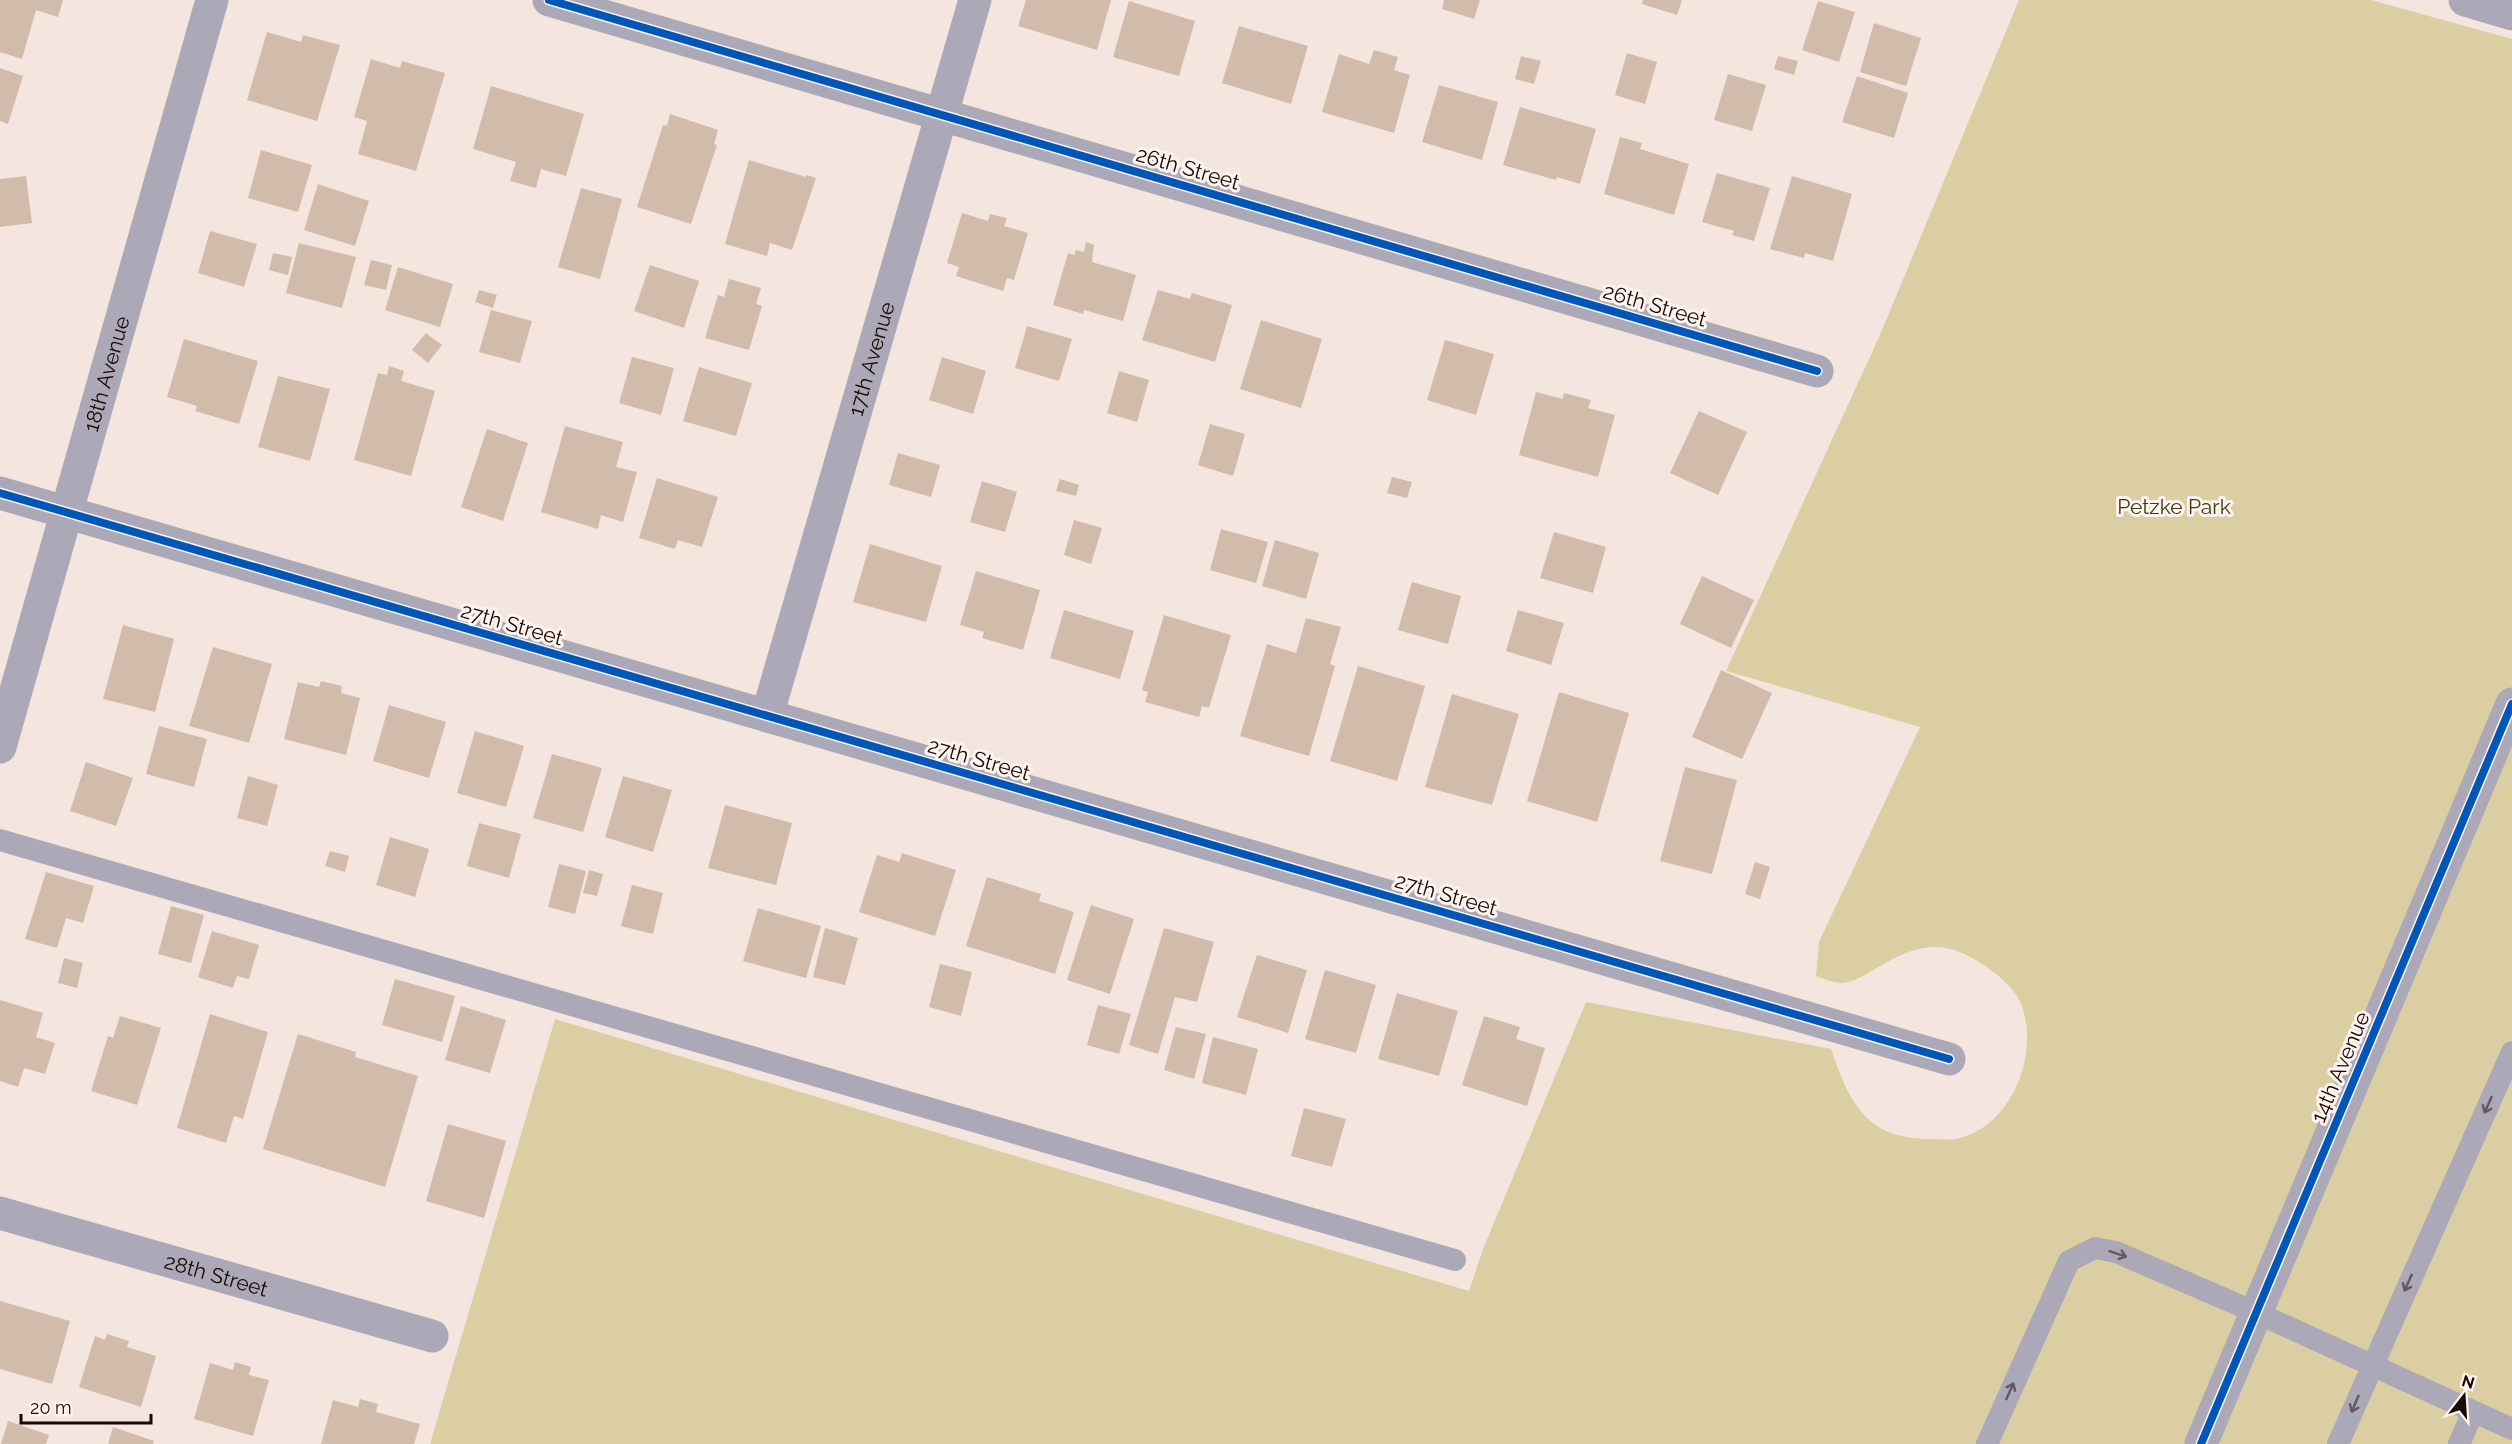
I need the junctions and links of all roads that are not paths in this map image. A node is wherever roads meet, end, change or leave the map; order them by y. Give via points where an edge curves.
1 (212, 0) edge
2 (549, 0) edge
3 (975, 0) edge
4 (2465, 0) edge
5 (2512, 14) edge
6 (940, 115) junction
7 (1817, 371) dead end
8 (0, 493) edge
9 (67, 514) junction
10 (2512, 704) edge
11 (767, 716) junction
12 (0, 747) edge
13 (0, 840) edge
14 (2512, 1052) edge
15 (1948, 1059) dead end
16 (0, 1213) edge
17 (1455, 1260) dead end
18 (2256, 1313) junction
19 (432, 1336) dead end
20 (2371, 1365) junction
21 (2473, 1412) junction
22 (2512, 1429) edge
23 (1987, 1444) edge
24 (2201, 1444) edge
25 (2338, 1444) edge
26 (2459, 1444) edge

1 - 9 street, 18th Avenue
2 - 6 street, 26th Street
3 - 6 street, 17th Avenue
4 - 5 street
6 - 7 street, 26th Street
6 - 11 street, 17th Avenue
8 - 9 street, 27th Street
9 - 11 street, 27th Street
9 - 12 street, 18th Avenue
10 - 18 street, 14th Avenue
11 - 15 street, 27th Street
13 - 17 lane
14 -> 20 lane
16 - 19 street, 28th Street
18 - 20 lane
23 -> 18 lane via 2069,1261 2095,1248 2116,1252
18 - 24 street, 14th Avenue
20 - 21 lane
20 -> 25 lane
21 - 22 lane
21 - 26 lane

